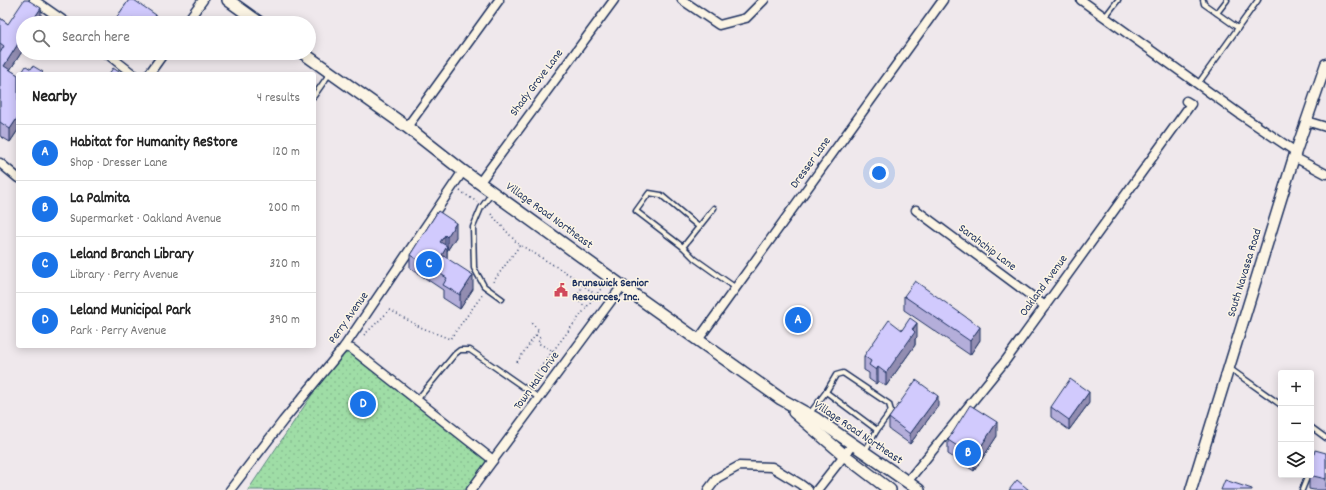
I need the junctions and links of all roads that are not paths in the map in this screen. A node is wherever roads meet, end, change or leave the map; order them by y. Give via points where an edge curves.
1 (34, 0) edge
2 (203, 0) edge
3 (228, 0) edge
4 (499, 0) edge
5 (614, 0) edge
6 (682, 0) edge
7 (764, 0) edge
8 (943, 0) edge
9 (1081, 0) edge
10 (1118, 0) edge
11 (1203, 0) edge
12 (1226, 0) edge
13 (1258, 0) edge
14 (1217, 13) junction
15 (57, 16) edge
16 (191, 16) edge
17 (250, 16) edge
18 (1105, 17) junction
19 (1238, 28) junction
20 (115, 60) edge
21 (159, 60) edge
22 (313, 60) edge
23 (1326, 64) edge
24 (130, 72) edge
25 (150, 72) edge
26 (330, 72) junction
27 (1198, 84) junction
28 (316, 93) edge
29 (1186, 101) dead end
30 (1306, 121) junction
31 (407, 126) junction
32 (1326, 127) edge
33 (1295, 155) junction
34 (0, 163) edge
35 (463, 170) junction
36 (1326, 174) edge
37 (16, 176) edge
38 (480, 182) junction
39 (493, 192) junction
40 (714, 208) dead end
41 (916, 210) dead end
42 (699, 227) junction
43 (683, 247) junction
44 (622, 286) junction
45 (736, 288) junction
46 (502, 299) dead end
47 (1044, 306) junction
48 (698, 340) junction
49 (344, 347) junction
50 (1229, 368) junction
51 (826, 392) junction
52 (539, 398) junction
53 (781, 399) junction
54 (416, 401) junction
55 (1278, 403) edge
56 (809, 415) junction
57 (1314, 429) edge
58 (877, 430) junction
59 (1326, 438) edge
60 (853, 444) junction
61 (864, 452) junction
62 (844, 454) junction
63 (493, 460) junction
64 (1307, 478) edge
65 (907, 482) junction
66 (230, 490) edge
67 (471, 490) edge
68 (708, 490) edge
69 (808, 490) edge
70 (817, 490) edge
71 (890, 490) edge
72 (919, 490) edge
73 (1191, 490) edge
74 (1302, 490) edge

1 - 15 street
2 - 16 street
3 - 17 main road
4 - 31 street
5 - 38 street, Shady Grove Lane
6 - 7 street via 719,25 746,18
8 - 45 street, Dresser Lane
9 - 18 street
10 - 18 lane
11 - 14 lane via 1204,4
12 - 14 lane
13 - 19 lane
14 - 19 lane
18 - 27 street
19 - 27 lane
20 - 24 street
21 - 25 street
22 - 26 main road, Village Road Northeast
23 - 30 street, South Navassa Road
26 - 28 lane
26 - 31 main road, Village Road Northeast
27 - 33 street
29 - 47 street, Oakland Avenue via 1191,104
30 - 32 street
30 - 33 street, South Navassa Road
31 - 35 main road, Village Road Northeast
33 - 36 street
33 - 50 street, South Navassa Road
34 - 37 street
35 - 38 main road, Village Road Northeast
35 - 49 street, Perry Avenue
38 - 39 main road, Village Road Northeast
39 - 44 main road, Village Road Northeast
39 - 46 lane via 481,208 473,227 474,268 484,286
40 - 42 lane
41 - 47 street, Sarahchip Lane
42 - 43 lane
42 - 43 lane via 661,195 649,193 636,211
43 - 45 lane via 695,259
44 - 48 main road, Village Road Northeast
44 - 52 street, Town Hall Drive
45 - 48 street, Dresser Lane
47 - 65 street, Oakland Avenue via 1006,360
48 - 53 main road, Village Road Northeast
49 - 54 street via 352,349
49 - 66 street, Perry Avenue
50 - 55 lane
50 - 73 street, South Navassa Road
51 - 56 lane
51 - 58 lane
51 - 58 lane via 836,375 843,373 889,404 891,411
52 - 54 lane via 466,349 455,354
52 - 63 street, Town Hall Drive
53 - 56 main road, Village Road Northeast
53 - 62 main road, Village Road Northeast
54 - 63 street
56 - 60 main road, Village Road Northeast
57 - 59 lane
58 - 61 lane
60 - 61 main road, Village Road Northeast
60 - 62 street
61 - 65 main road, Village Road Northeast
62 - 70 street
62 - 71 main road, Village Road Northeast
63 - 67 street, Town Hall Drive
64 - 74 lane
65 - 72 main road, Village Road Northeast
68 - 69 street via 717,478 739,466 772,468

